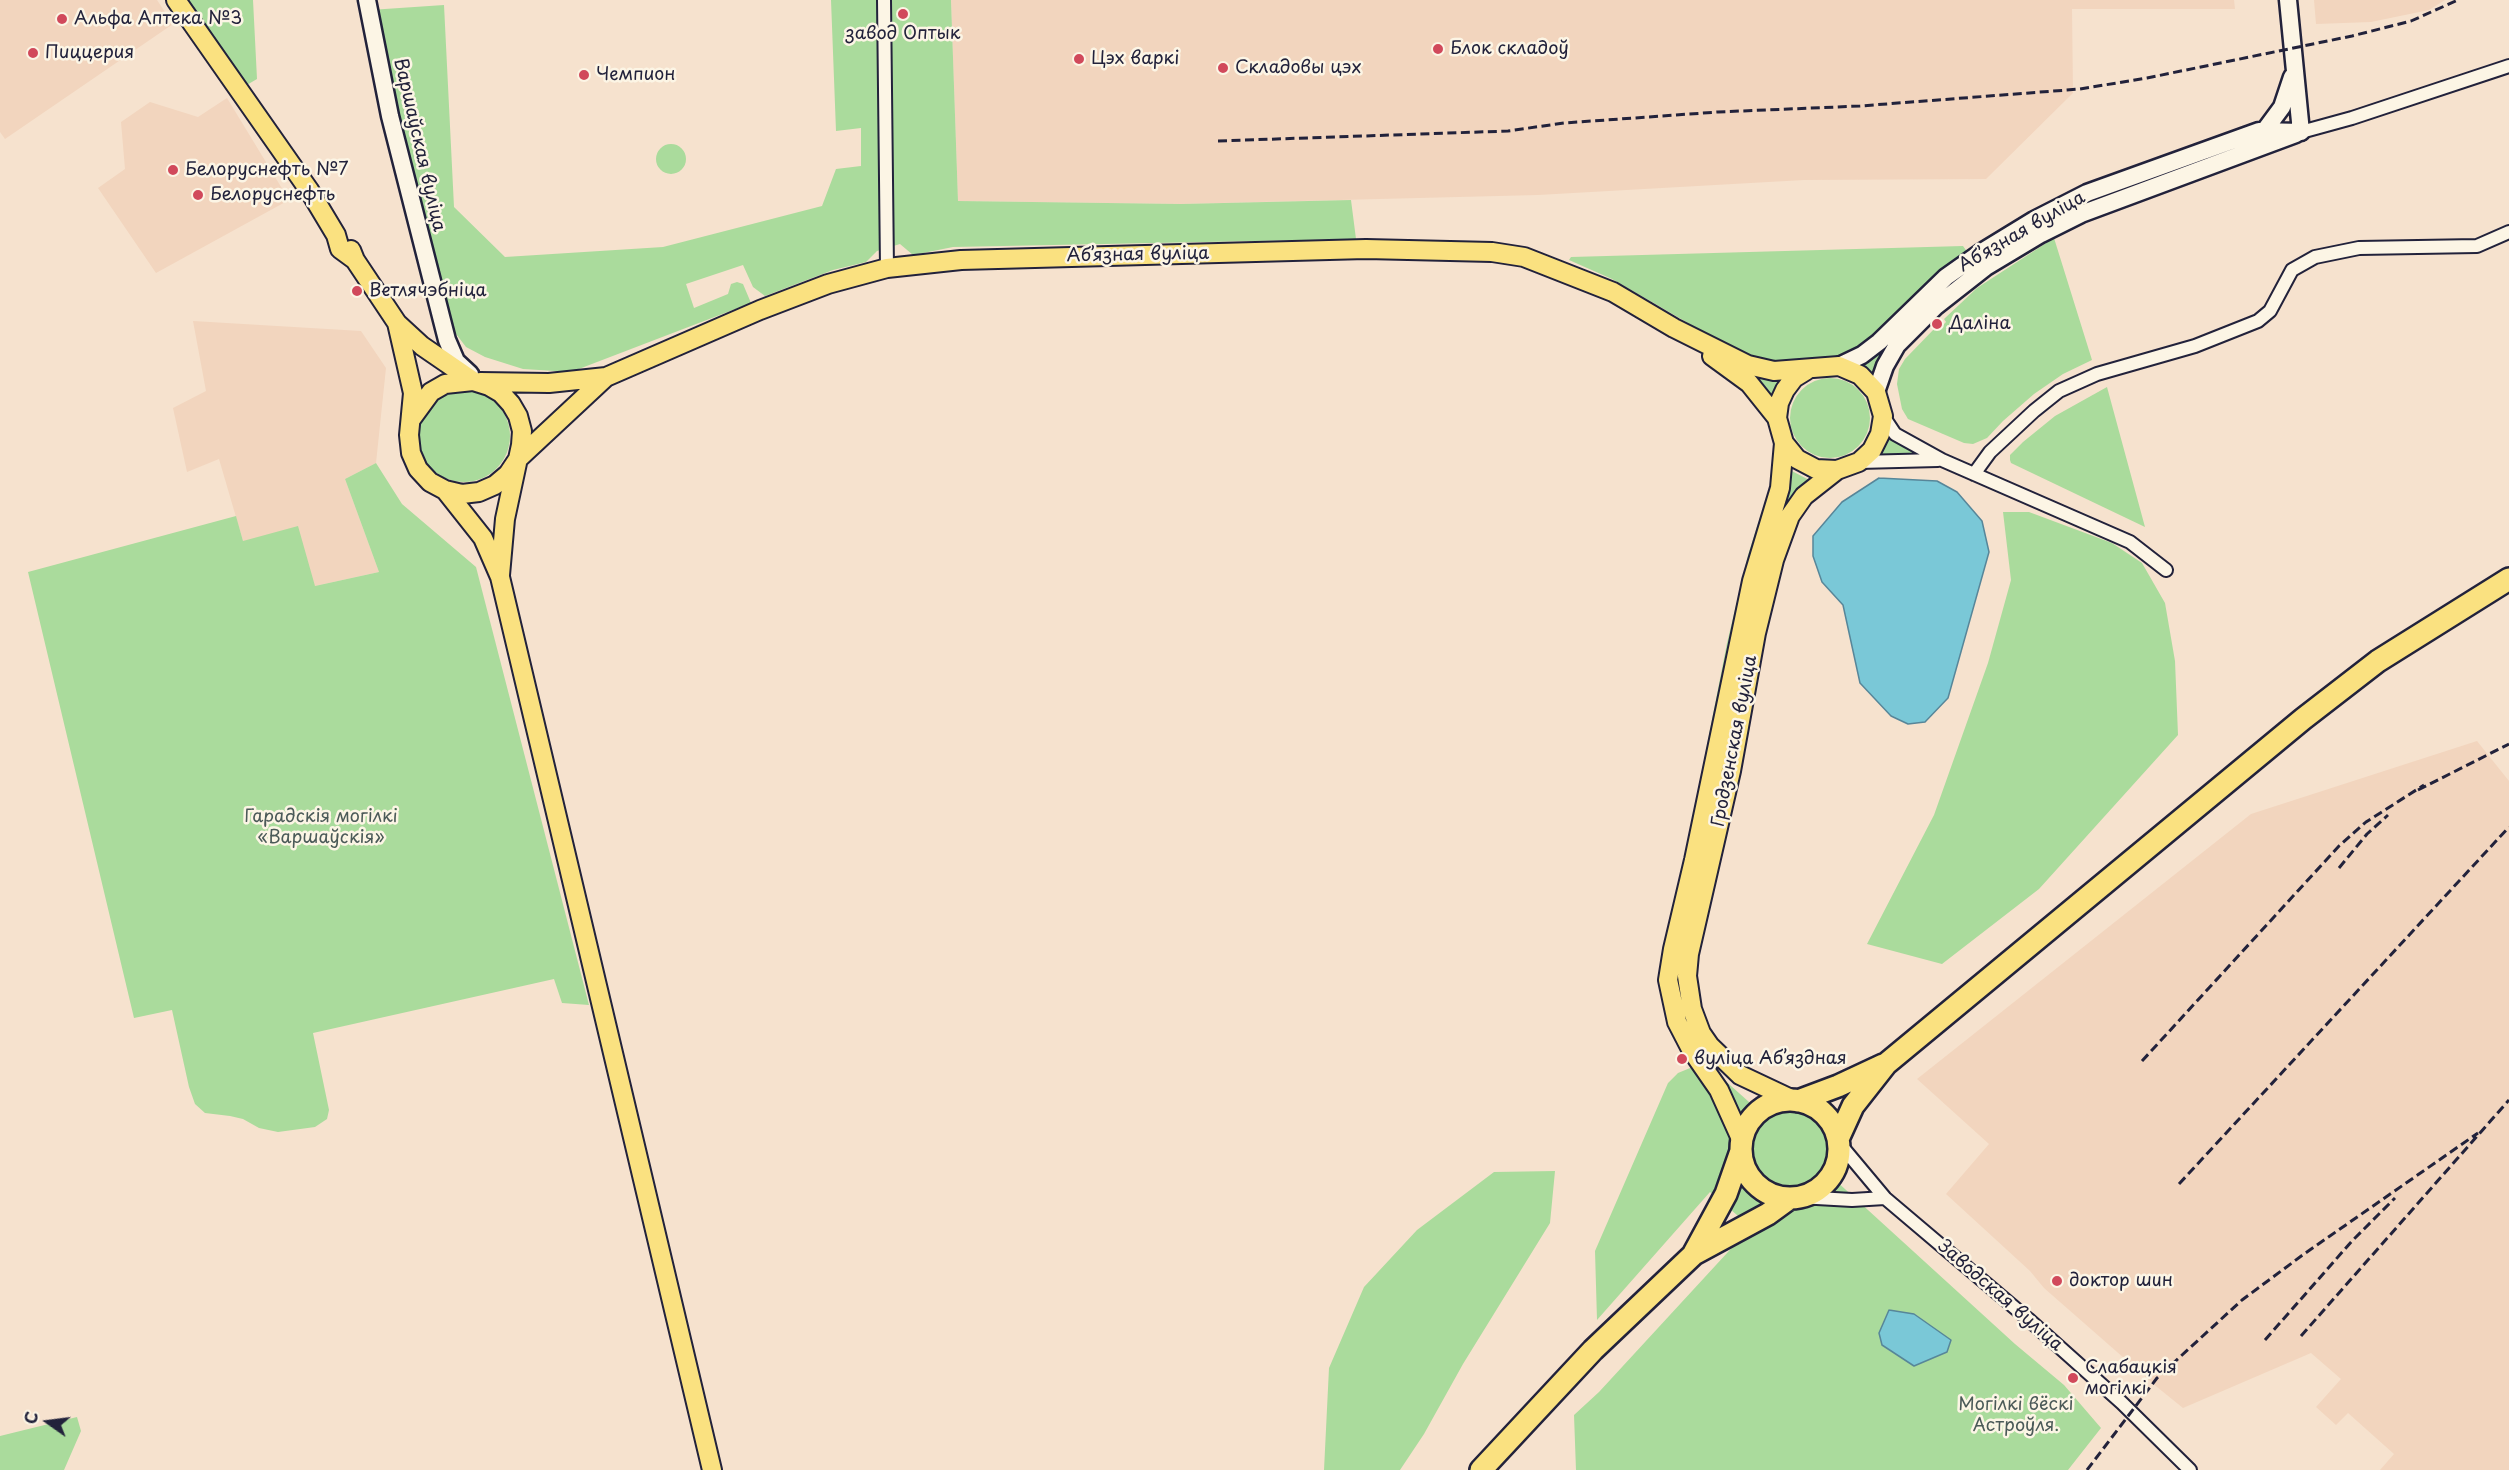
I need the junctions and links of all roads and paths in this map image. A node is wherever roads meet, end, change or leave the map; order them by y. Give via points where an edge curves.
1 (176, 0) edge
2 (367, 0) edge
3 (884, 0) edge
4 (2288, 0) edge
5 (2509, 66) edge
6 (2294, 70) junction
7 (2265, 130) junction
8 (2301, 132) junction
9 (2509, 232) edge
10 (887, 268) junction
11 (436, 298) junction
12 (397, 323) junction
13 (1674, 328) junction
14 (422, 346) junction
15 (1839, 366) junction
16 (1807, 370) junction
17 (606, 377) junction
18 (477, 381) junction
19 (1876, 392) junction
20 (1883, 416) junction
21 (412, 418) junction
22 (1777, 418) junction
23 (1784, 443) junction
24 (518, 459) junction
25 (1942, 460) junction
26 (1859, 462) junction
27 (1837, 470) junction
28 (1974, 474) junction
29 (445, 490) junction
30 (2166, 570) dead end
31 (500, 577) junction
32 (2509, 579) edge
33 (1886, 1064) junction
34 (1795, 1100) junction
35 (1838, 1141) junction
36 (1742, 1146) junction
37 (1794, 1198) junction
38 (1885, 1198) junction
39 (1694, 1254) junction
40 (712, 1470) edge
41 (1481, 1470) edge
42 (2190, 1470) edge

1 - 12 main road via 309,190 340,249 356,260
2 - 11 street, Варшаўская вуліца via 390,116
3 - 10 street
4 - 6 street
5 - 8 street, Абʼязная вуліца
6 - 7 street via 2282,107
6 - 8 street
7 - 8 street, Абʼязная вуліца
7 - 15 street, Абʼязная вуліца via 2087,193 2034,220 1946,277 1879,342
8 - 19 street, Абʼязная вуліца via 2081,214 1986,267 1935,307 1897,345
9 - 28 street via 2476,246 2359,248 2315,256 2292,270 2270,311 2258,321 2194,346 2097,374 2059,391 1990,452
10 - 13 main road, Абʼязная вуліца via 971,259 1366,249 1492,252 1524,257 1613,292
10 - 17 main road, Абʼязная вуліца via 789,299
11 - 14 street, Варшаўская вуліца via 436,335 431,344
11 - 18 street, Варшаўская вуліца via 456,361
12 - 14 main road
12 - 21 main road via 410,372
13 - 16 main road, Абʼязная вуліца via 1748,364 1774,371
13 - 22 main road, Абʼязная вуліца via 1749,383
14 - 18 main road
15 - 16 main road, Абʼязная вуліца via 1822,365
15 - 19 main road via 1860,375
16 - 22 main road via 1785,390
17 - 18 main road, Абʼязная вуліца via 549,383
17 - 24 main road, Абʼязная вуліца
18 - 21 main road via 457,381 431,392
18 - 24 main road via 501,393 518,416 522,438
19 - 20 main road
20 - 25 street via 1895,434
20 - 26 main road via 1872,450
21 - 29 main road via 411,453 418,469
22 - 23 main road, Абʼязная вуліца
23 - 27 main road via 1797,459 1816,469
23 - 36 main road, Гродзенская вуліца via 1780,488 1752,581 1668,980 1677,1022 1719,1090
24 - 29 main road via 508,474 488,489 462,494
24 - 31 main road via 505,519
25 - 26 street
25 - 28 street
26 - 27 main road
27 - 34 main road, Гродзенская вуліца via 1804,496 1790,516 1774,560 1687,976 1692,1009 1710,1046 1740,1076
28 - 30 street via 2130,542
29 - 31 main road via 483,538
31 - 40 main road
32 - 33 highway via 2378,661 2303,719
33 - 34 highway
33 - 35 highway via 1853,1106
34 - 35 highway via 1824,1114
34 - 36 highway via 1781,1101 1760,1111 1751,1119
35 - 37 highway via 1837,1161 1829,1178 1816,1191
35 - 38 street, Заводская вуліца
36 - 37 highway via 1745,1169 1756,1184 1772,1194
36 - 39 highway via 1725,1194
37 - 38 street
37 - 39 highway
38 - 42 street, Заводская вуліца via 2028,1319
39 - 41 highway via 1593,1350

